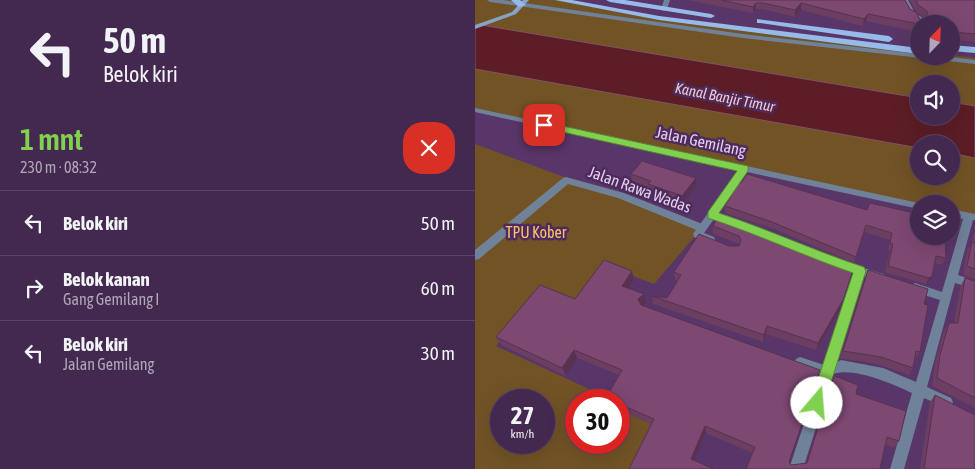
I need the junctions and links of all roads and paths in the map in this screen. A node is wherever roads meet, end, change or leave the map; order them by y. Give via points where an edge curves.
1 (490, 0) edge
2 (559, 0) edge
3 (614, 0) edge
4 (905, 0) edge
5 (521, 2) edge
6 (665, 4) edge
7 (914, 15) edge
8 (659, 18) junction
9 (475, 27) edge
10 (910, 42) edge
11 (960, 49) edge
12 (910, 50) edge
13 (975, 50) edge
14 (910, 55) edge
15 (960, 56) edge
16 (975, 58) edge
17 (960, 60) edge
18 (975, 62) edge
19 (475, 110) edge
20 (744, 169) junction
21 (910, 204) edge
22 (712, 215) junction
23 (972, 217) edge
24 (739, 224) edge
25 (700, 232) junction
26 (725, 246) edge
27 (475, 256) edge
28 (833, 262) edge
29 (860, 271) junction
30 (951, 277) junction
31 (888, 280) edge
32 (975, 285) edge
33 (907, 286) edge
34 (945, 297) junction
35 (787, 358) edge
36 (828, 370) junction
37 (922, 389) junction
38 (957, 408) edge
39 (796, 469) edge
40 (897, 469) edge

1 - 5 street
2 - 8 main road
3 - 6 main road
4 - 7 street
5 - 9 street via 514,13
5 - 14 street via 743,36
6 - 8 main road
6 - 10 main road
8 - 12 main road
11 - 13 main road
15 - 16 main road
17 - 18 street
19 - 20 street, Jalan Gemilang
20 - 21 street, Jalan Gemilang
20 - 22 street
22 - 24 street
22 - 25 street
23 - 30 street
25 - 26 street
25 - 27 street, Jalan Rawa Wadas via 621,195 566,180
28 - 29 street
29 - 31 street
29 - 36 street
30 - 32 street
30 - 34 street
33 - 34 street
34 - 37 street
35 - 36 street
36 - 37 street via 841,366 859,368
36 - 39 street
37 - 38 street
37 - 40 street

